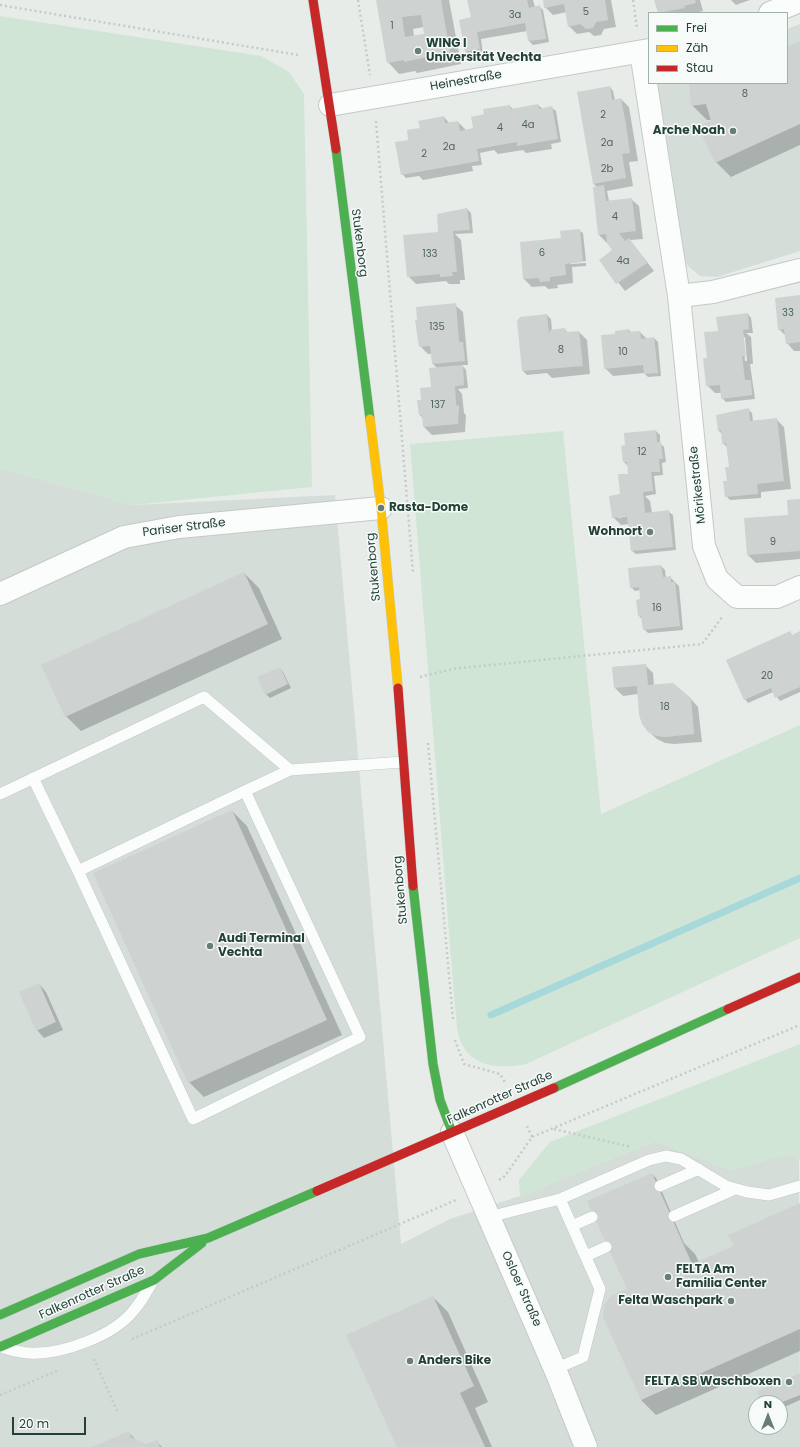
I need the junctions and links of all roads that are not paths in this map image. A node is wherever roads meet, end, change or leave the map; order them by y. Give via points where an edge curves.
1 (313, 0) edge
2 (800, 1) edge
3 (772, 12) edge
4 (645, 51) edge
5 (648, 73) edge
6 (650, 84) edge
7 (330, 105) junction
8 (800, 270) edge
9 (679, 296) junction
10 (381, 508) junction
11 (800, 587) edge
12 (0, 594) edge
13 (403, 762) junction
14 (290, 770) junction
15 (33, 778) junction
16 (245, 791) junction
17 (0, 794) edge
18 (78, 872) junction
19 (800, 977) edge
20 (452, 1132) junction
21 (699, 1169) junction
22 (660, 1186) dead end
23 (800, 1186) edge
24 (735, 1189) junction
25 (560, 1199) junction
26 (674, 1216) dead end
27 (489, 1217) junction
28 (592, 1217) dead end
29 (572, 1226) junction
30 (208, 1238) junction
31 (606, 1246) dead end
32 (586, 1256) junction
33 (154, 1280) junction
34 (0, 1315) edge
35 (0, 1347) edge
36 (556, 1369) junction
37 (586, 1447) edge

1 - 7 street, Stukenborg
2 - 3 street
4 - 5 street, Mörikestraße
4 - 7 street, Heinestraße
6 - 9 street, Mörikestraße
7 - 10 street, Stukenborg
8 - 9 street via 713,292
9 - 11 street, Mörikestraße via 704,546 717,579 737,597 777,597
10 - 12 street, Pariser Straße via 179,527 124,537
10 - 13 street, Stukenborg
13 - 14 lane
13 - 20 street, Stukenborg via 415,917 433,1064 440,1100
14 - 15 lane via 204,697
14 - 16 lane
15 - 17 lane
15 - 18 lane
16 - 18 lane
16 - 18 lane via 360,1037 193,1119
19 - 20 street, Falkenrotter Straße
20 - 27 street, Osloer Straße
20 - 30 street, Falkenrotter Straße
21 - 22 lane
21 - 24 lane
21 - 25 lane via 673,1156 660,1157
23 - 24 lane via 769,1195
24 - 26 lane
25 - 27 lane
25 - 29 lane
27 - 36 street, Osloer Straße
28 - 29 lane
29 - 32 lane
30 - 33 street, Falkenrotter Straße
30 - 34 street, Falkenrotter Straße via 139,1254
31 - 32 lane
32 - 36 lane via 600,1289 583,1357
33 - 35 street, Falkenrotter Straße
33 - 35 lane via 134,1311 101,1335 69,1348 49,1352 27,1353
36 - 37 street, Osloer Straße

